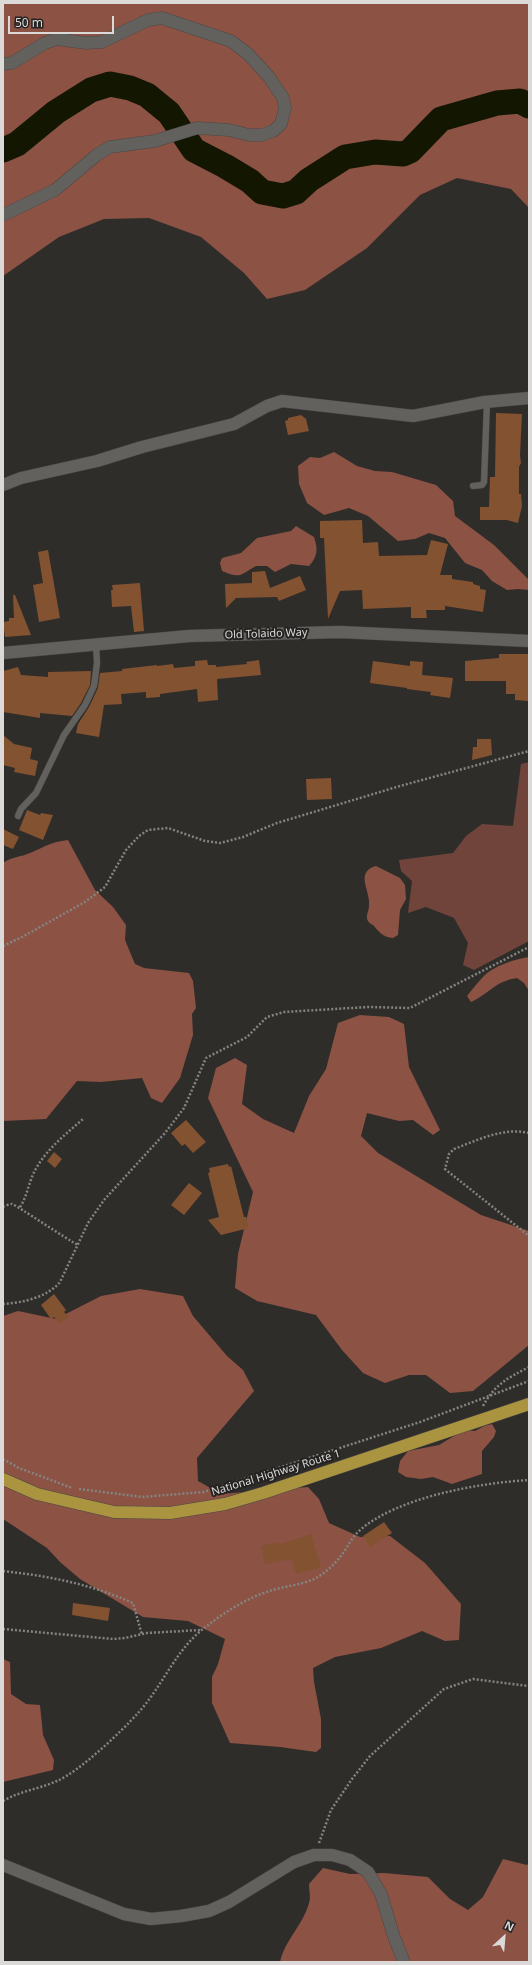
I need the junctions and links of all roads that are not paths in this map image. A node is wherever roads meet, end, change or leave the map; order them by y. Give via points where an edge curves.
1 (3, 64) edge
2 (3, 215) edge
3 (529, 398) edge
4 (487, 402) junction
5 (3, 485) edge
6 (473, 486) dead end
7 (529, 640) edge
8 (96, 644) junction
9 (3, 653) edge
10 (18, 816) dead end
11 (529, 1404) edge
12 (3, 1479) edge
13 (3, 1865) edge
14 (404, 1962) edge

1 - 2 street via 12,63 44,43 57,39 86,43 102,42 148,20 162,18 231,41 248,54 269,77 283,98 285,108 281,124 273,131 262,134 249,135 230,130 198,128 155,141 110,147 55,190
3 - 4 street
4 - 5 street via 413,416 282,401 234,424 97,461 21,478
4 - 6 lane via 484,482 482,485
7 - 8 street, Old Tolaido Way via 340,632 190,636
8 - 9 street, Old Tolaido Way
8 - 10 lane via 94,686 85,705 64,735 36,793
11 - 12 highway, National Highway Route 1 via 238,1500 170,1513 106,1510 37,1494
13 - 14 street via 124,1914 151,1919 209,1911 229,1902 294,1862 314,1855 332,1855 350,1860 368,1872 381,1894

